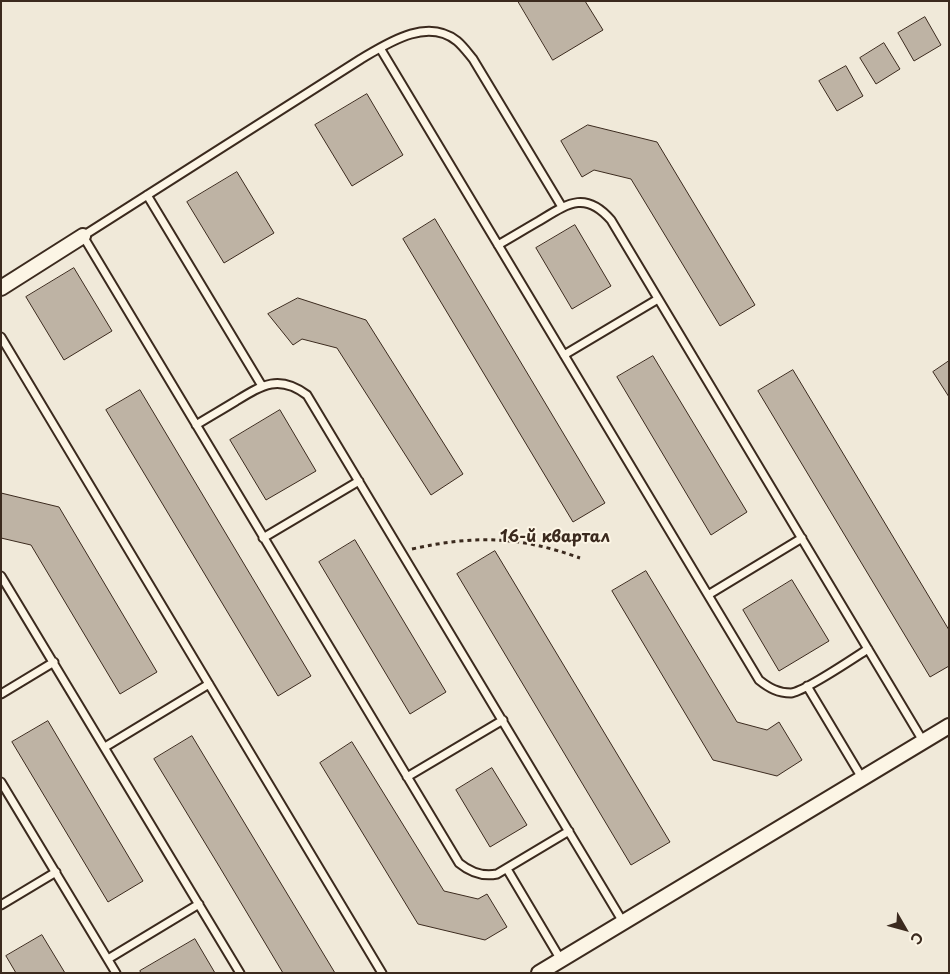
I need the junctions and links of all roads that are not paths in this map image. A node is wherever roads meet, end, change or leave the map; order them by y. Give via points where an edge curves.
1 (380, 48) junction
2 (148, 195) junction
3 (562, 207) junction
4 (83, 236) junction
5 (498, 246) junction
6 (1, 288) edge
7 (658, 299) junction
8 (1, 337) edge
9 (564, 356) junction
10 (262, 386) junction
11 (196, 425) junction
12 (359, 481) junction
13 (263, 538) junction
14 (802, 538) junction
15 (1, 576) edge
16 (708, 595) junction
17 (868, 649) junction
18 (54, 662) junction
19 (209, 684) junction
20 (807, 686) junction
21 (1, 694) edge
22 (502, 720) junction
23 (949, 726) edge
24 (923, 742) junction
25 (105, 747) junction
26 (407, 778) junction
27 (862, 778) junction
28 (1, 782) edge
29 (569, 831) junction
30 (506, 869) junction
31 (56, 872) junction
32 (199, 904) junction
33 (1, 905) edge
34 (624, 922) junction
35 (108, 959) junction
36 (561, 960) junction
37 (116, 973) edge
38 (240, 973) edge
39 (382, 973) edge
40 (539, 973) edge

1 - 2 lane
1 - 3 lane via 416,32 428,31 458,42 473,59
1 - 5 lane
2 - 4 lane
2 - 10 lane
3 - 5 lane
3 - 7 lane via 582,202 603,211
4 - 6 street
4 - 11 lane
5 - 9 lane
7 - 9 lane
7 - 14 lane
8 - 19 lane
9 - 16 lane
10 - 11 lane
10 - 12 lane via 282,384 307,395
11 - 13 lane
12 - 13 lane
12 - 22 lane
13 - 26 lane
14 - 16 lane
14 - 17 lane
15 - 18 lane
16 - 20 lane via 760,680 783,692 797,692
17 - 20 lane
17 - 24 lane
18 - 21 lane
18 - 25 lane
19 - 25 lane
19 - 39 lane
20 - 27 lane
22 - 26 lane
22 - 29 lane
23 - 24 street
24 - 27 street
25 - 32 lane
26 - 30 lane via 459,863 483,875 497,874
27 - 34 street
28 - 31 lane
29 - 30 lane
29 - 34 lane
30 - 36 lane
31 - 33 lane
31 - 35 lane
32 - 35 lane
32 - 38 lane
34 - 36 street
35 - 37 lane
36 - 40 street

